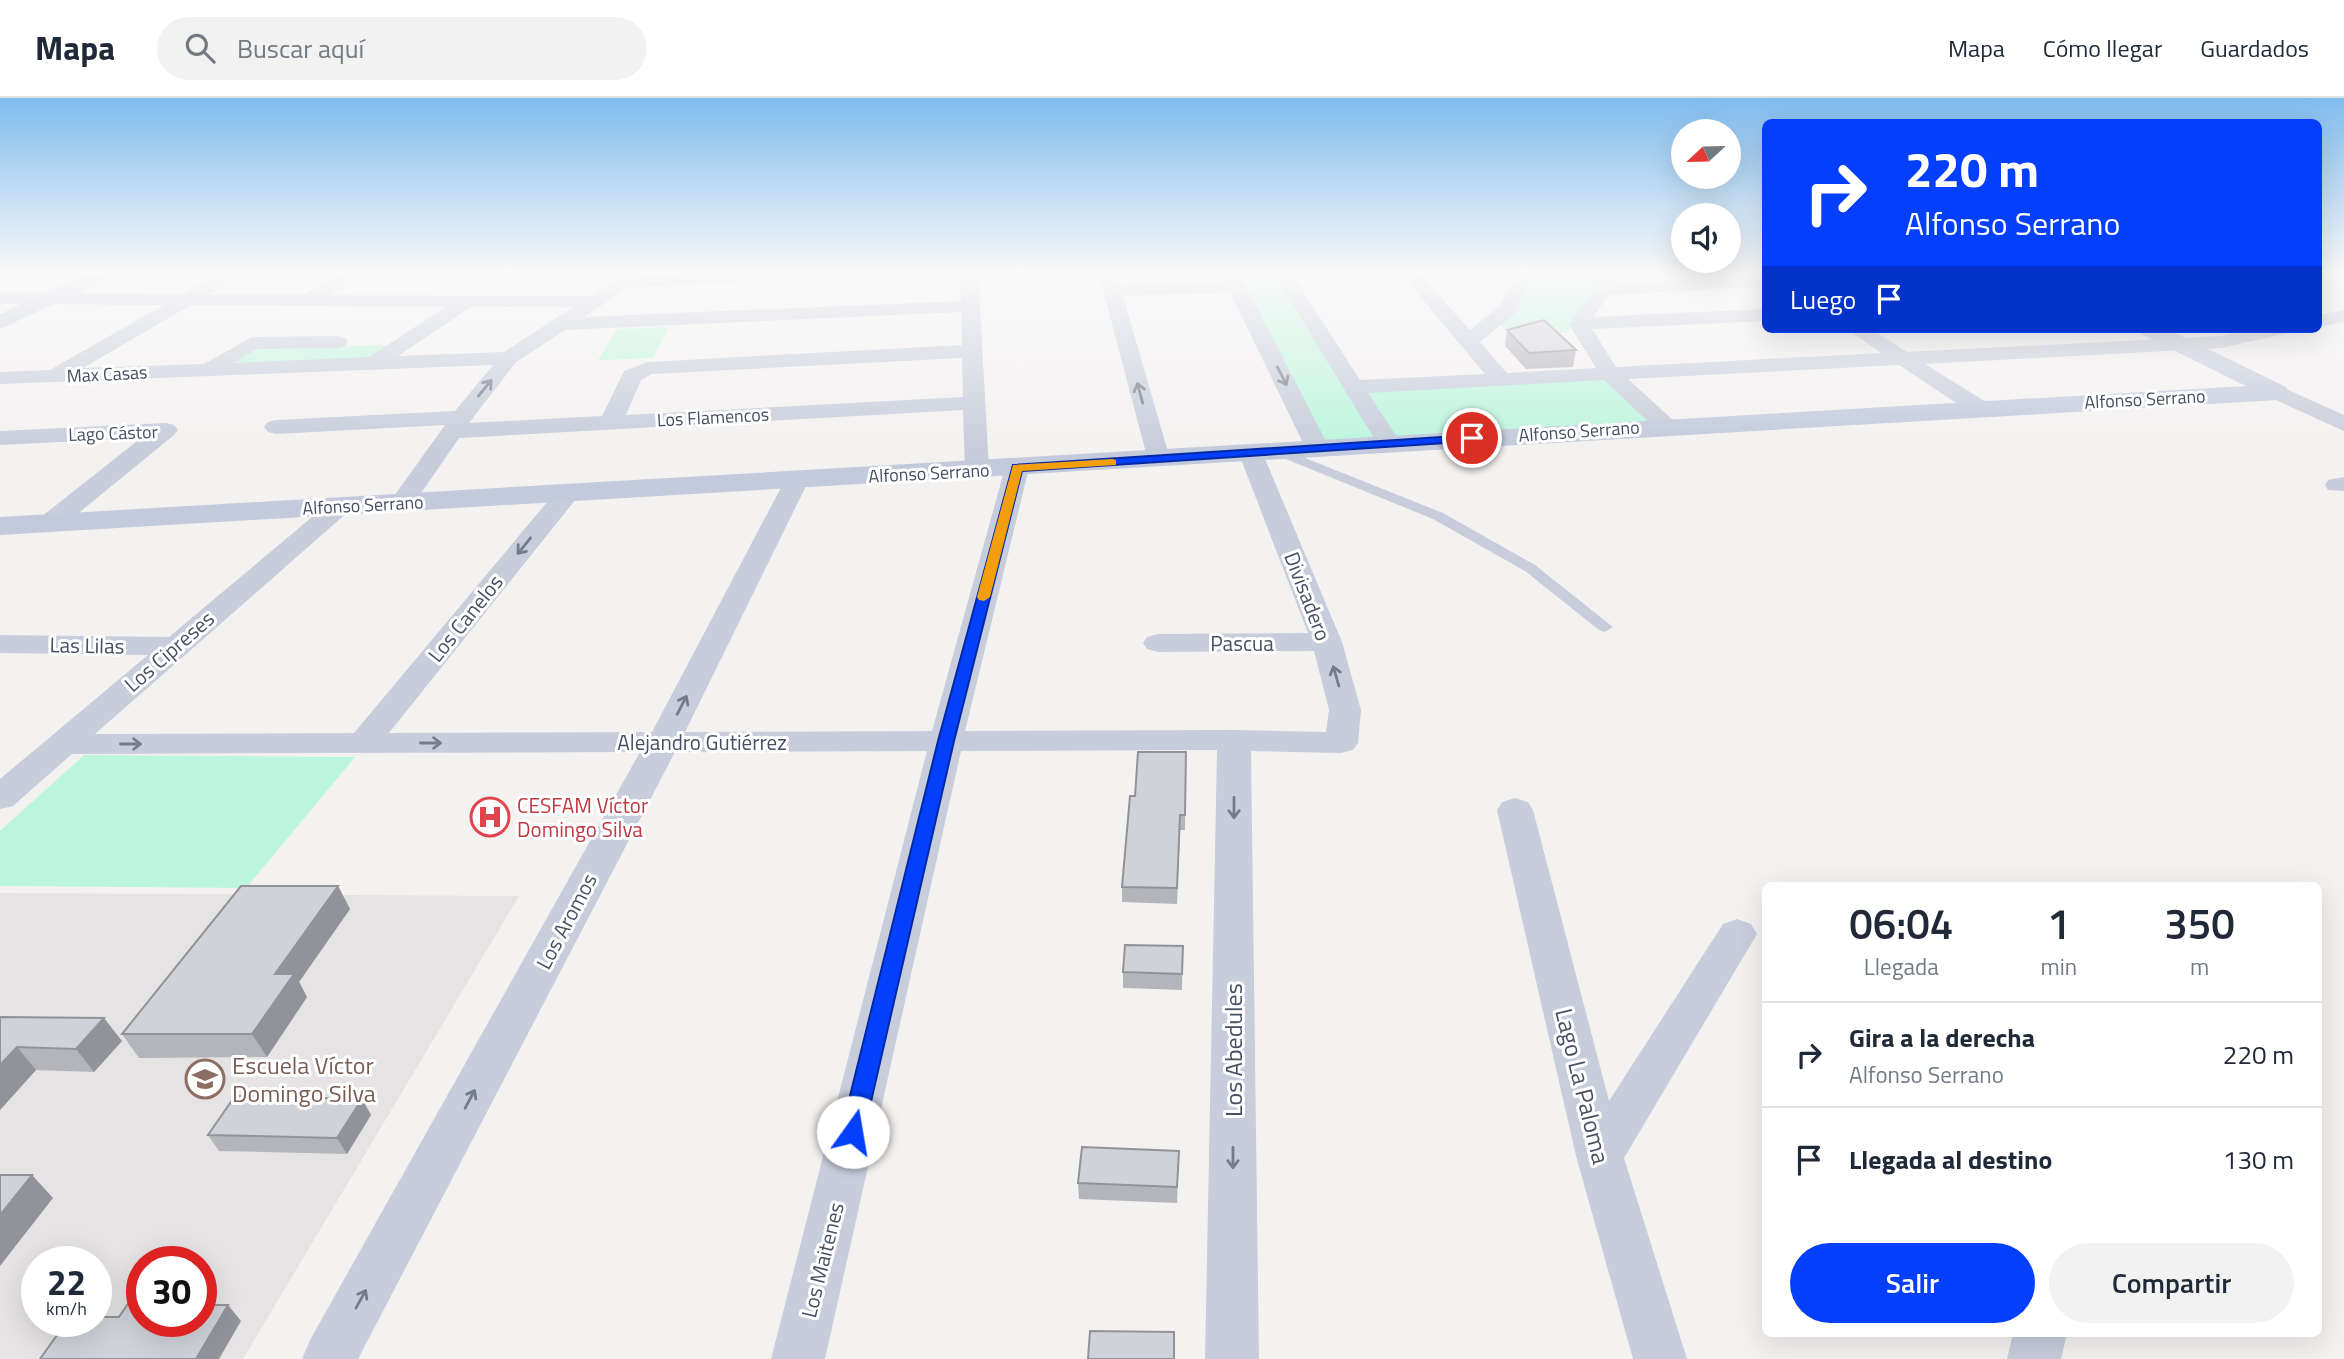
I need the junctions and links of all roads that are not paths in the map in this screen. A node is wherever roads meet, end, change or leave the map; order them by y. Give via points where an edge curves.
1 (132, 330) edge
2 (425, 330) edge
3 (552, 330) edge
4 (972, 330) edge
5 (1123, 330) edge
6 (1259, 330) edge
7 (1318, 330) edge
8 (1457, 330) edge
9 (1482, 330) edge
10 (1583, 330) edge
11 (1863, 333) edge
12 (2157, 333) edge
13 (2263, 333) edge
14 (409, 341) junction
15 (1467, 342) junction
16 (2180, 344) junction
17 (972, 351) junction
18 (509, 358) junction
19 (1902, 358) junction
20 (374, 363) junction
21 (207, 369) junction
22 (1610, 374) junction
23 (53, 377) junction
24 (0, 378) edge
25 (1501, 379) junction
26 (1354, 387) junction
27 (2277, 392) junction
28 (974, 403) junction
29 (1978, 407) junction
30 (611, 422) junction
31 (457, 424) junction
32 (2344, 424) edge
33 (1666, 426) junction
34 (276, 427) dead end
35 (0, 438) edge
36 (1389, 443) junction
37 (1318, 449) junction
38 (1280, 452) junction
39 (1251, 454) junction
40 (1158, 459) junction
41 (1017, 468) junction
42 (977, 470) junction
43 (797, 480) junction
44 (567, 494) junction
45 (402, 503) junction
46 (340, 506) junction
47 (50, 523) junction
48 (0, 526) edge
49 (1605, 627) dead end
50 (1327, 642) junction
51 (1158, 643) dead end
52 (0, 644) edge
53 (174, 646) junction
54 (1234, 740) junction
55 (946, 741) junction
56 (663, 742) junction
57 (363, 743) junction
58 (1341, 743) joint
59 (63, 744) junction
60 (0, 798) edge
61 (1515, 810) dead end
62 (1737, 934) dead end
63 (1600, 1156) junction
64 (2039, 1337) edge
65 (328, 1359) edge
66 (797, 1359) edge
67 (1232, 1359) edge
68 (1660, 1359) edge
69 (2034, 1359) edge

1 - 23 street
2 - 14 street
3 - 18 street
4 - 17 street
40 -> 5 street
6 -> 37 street
7 - 26 street
8 - 15 street
9 - 15 street
10 - 22 street
11 - 19 street
12 - 16 street
13 - 16 street
14 - 20 street
14 - 21 street via 252,343
15 - 25 street
16 - 19 street
16 - 27 street
17 - 28 street
17 - 30 street via 648,368 632,376
18 - 20 street, Max Casas
31 -> 18 street
19 - 22 street
19 - 29 street
20 - 21 street, Max Casas
21 - 23 street, Max Casas
22 - 25 street
22 - 33 street
23 - 24 street, Max Casas
25 - 26 street
26 - 36 street
27 - 29 street, Alfonso Serrano
27 - 32 street
28 - 30 street, Los Flamencos
28 - 42 street
29 - 33 street, Alfonso Serrano
30 - 31 street, Los Flamencos
31 - 34 street, Los Flamencos
31 - 45 street
33 - 36 street, Alfonso Serrano
35 - 47 street, Lago Cástor via 166,430
36 - 37 street, Alfonso Serrano
37 - 38 street, Alfonso Serrano
38 - 39 street, Alfonso Serrano
38 - 49 lane via 1438,516 1530,568
39 - 40 street, Alfonso Serrano
39 - 50 street, Divisadero
40 - 41 street, Alfonso Serrano
41 - 42 street, Alfonso Serrano
41 - 55 street, Los Maitenes
42 - 43 street, Alfonso Serrano
43 - 44 street, Alfonso Serrano
56 -> 43 street, Los Aromos
44 - 45 street, Alfonso Serrano
44 -> 57 street, Los Canelos
45 - 46 street, Alfonso Serrano
46 - 47 street, Alfonso Serrano
46 - 53 street, Los Cipreses
47 - 48 street, Alfonso Serrano
50 - 51 street, Pascua
58 -> 50 street, Divisadero via 1345,710
52 - 53 street, Las Lilas
53 - 59 street, Los Cipreses
54 - 55 street, Alejandro Gutiérrez
54 - 58 street, Alejandro Gutiérrez
54 -> 67 street, Los Abedules
55 - 56 street, Alejandro Gutiérrez
55 - 66 street, Los Maitenes
57 -> 56 street, Alejandro Gutiérrez
65 -> 56 street, Los Aromos
59 -> 57 street, Alejandro Gutiérrez
59 - 60 street, Los Cipreses
61 - 63 street, Lago La Paloma
62 - 63 street
63 - 68 street, Lago La Paloma
64 - 69 street

